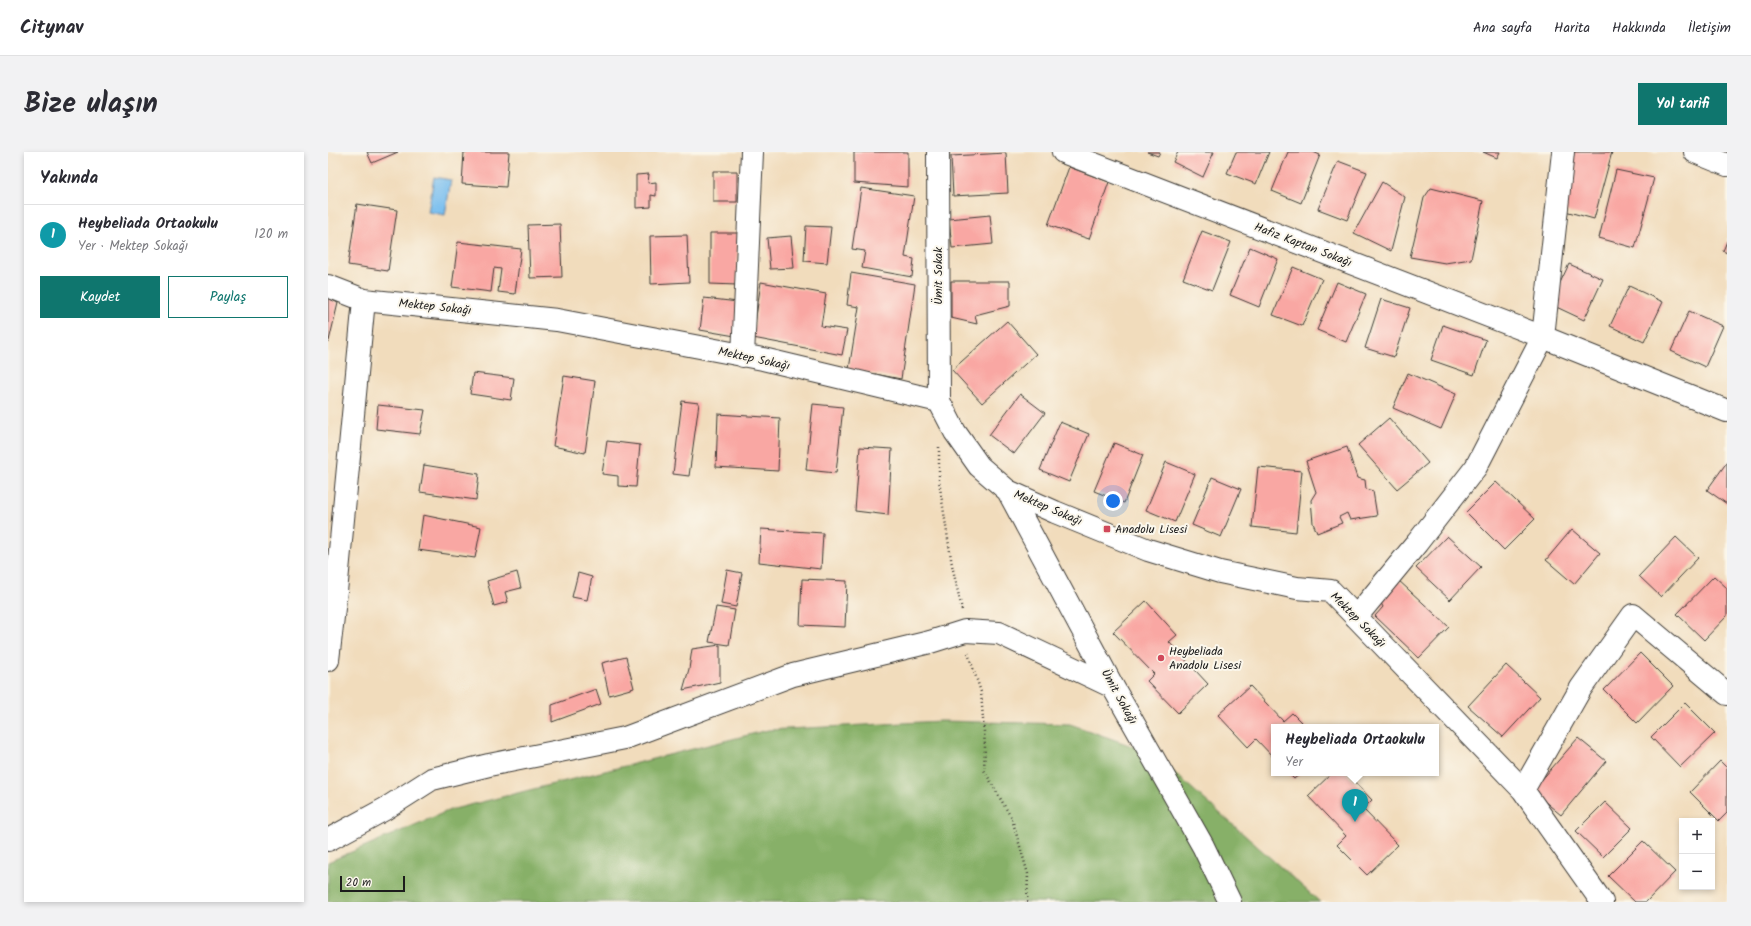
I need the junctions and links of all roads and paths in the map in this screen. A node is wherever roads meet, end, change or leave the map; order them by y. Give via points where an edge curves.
1 (752, 152) edge
2 (938, 152) edge
3 (1063, 152) edge
4 (1563, 152) edge
5 (1695, 152) edge
6 (1727, 165) edge
7 (328, 286) edge
8 (364, 300) junction
9 (1543, 338) junction
10 (743, 356) junction
11 (938, 401) junction
12 (1727, 411) edge
13 (939, 445) dead end
14 (1008, 491) junction
15 (333, 581) edge
16 (1356, 617) junction
17 (965, 631) junction
18 (328, 660) edge
19 (1113, 687) junction
20 (1727, 694) edge
21 (1523, 790) junction
22 (328, 840) edge
23 (1027, 902) edge
24 (1230, 902) edge
25 (1602, 902) edge

1 - 10 street
2 - 11 street, Ümit Sokak
3 - 9 street, Hafız Kaptan Sokağı
4 - 9 street
5 - 6 street
7 - 8 street, Mektep Sokağı
8 - 10 street, Mektep Sokağı via 557,320
8 - 15 street
9 - 12 street, Hafız Kaptan Sokağı
9 - 16 street via 1476,467
10 - 11 street, Mektep Sokağı
11 - 14 street, Mektep Sokağı via 955,432 979,466
13 - 17 path via 939,481
14 - 16 street, Mektep Sokağı via 1148,550 1213,570 1297,588 1331,591
14 - 19 street, Ümit Sokağı
15 - 18 street
16 - 21 street, Mektep Sokağı
17 - 19 street via 999,633
17 - 22 street via 793,675 625,738 489,765 432,780
17 - 23 path via 969,658 981,692 984,770 1012,819 1028,874
19 - 24 street, Ümit Sokağı via 1203,846
20 - 21 street via 1633,615 1581,688
21 - 25 street, Mektep Sokağı

